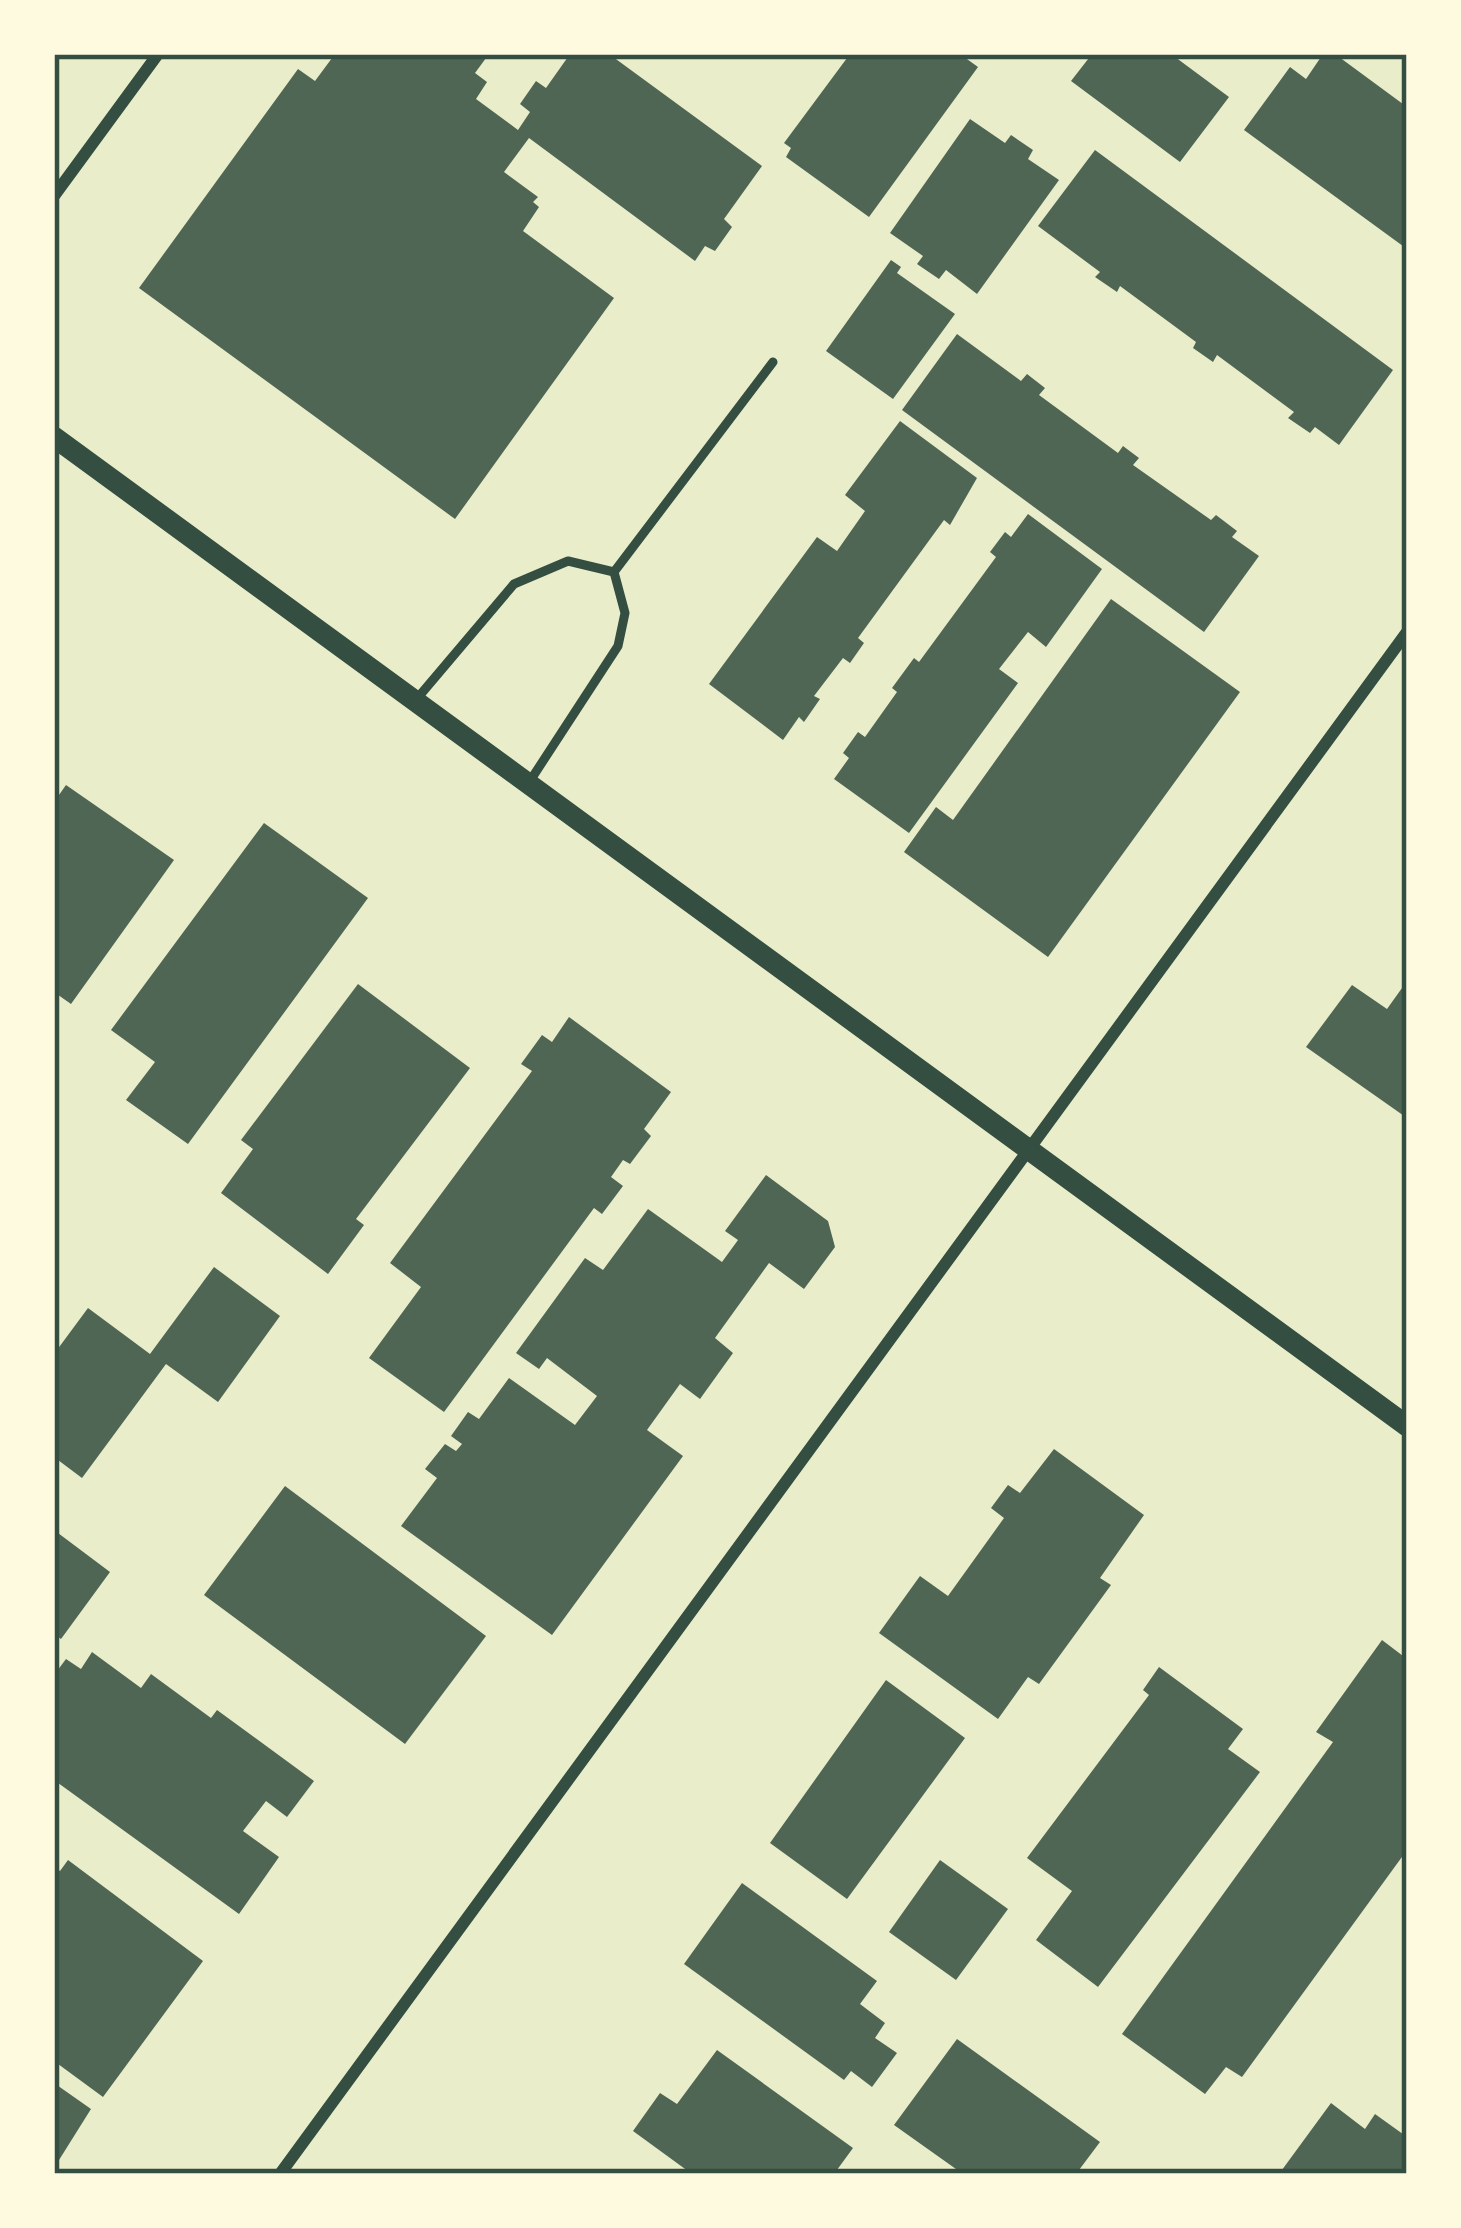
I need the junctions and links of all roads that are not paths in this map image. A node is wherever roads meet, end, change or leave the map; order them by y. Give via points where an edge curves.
1 (158, 54) edge
2 (54, 196) edge
3 (773, 362) dead end
4 (54, 437) edge
5 (614, 572) junction
6 (1407, 632) edge
7 (415, 701) junction
8 (528, 784) junction
9 (1029, 1149) junction
10 (1407, 1426) edge
11 (280, 2174) edge

1 - 2 street
3 - 5 lane
4 - 7 street
5 - 7 lane via 568,561 514,584
5 - 8 lane via 625,613 618,646
6 - 9 street
7 - 8 street
8 - 9 street
9 - 10 street
9 - 11 street

